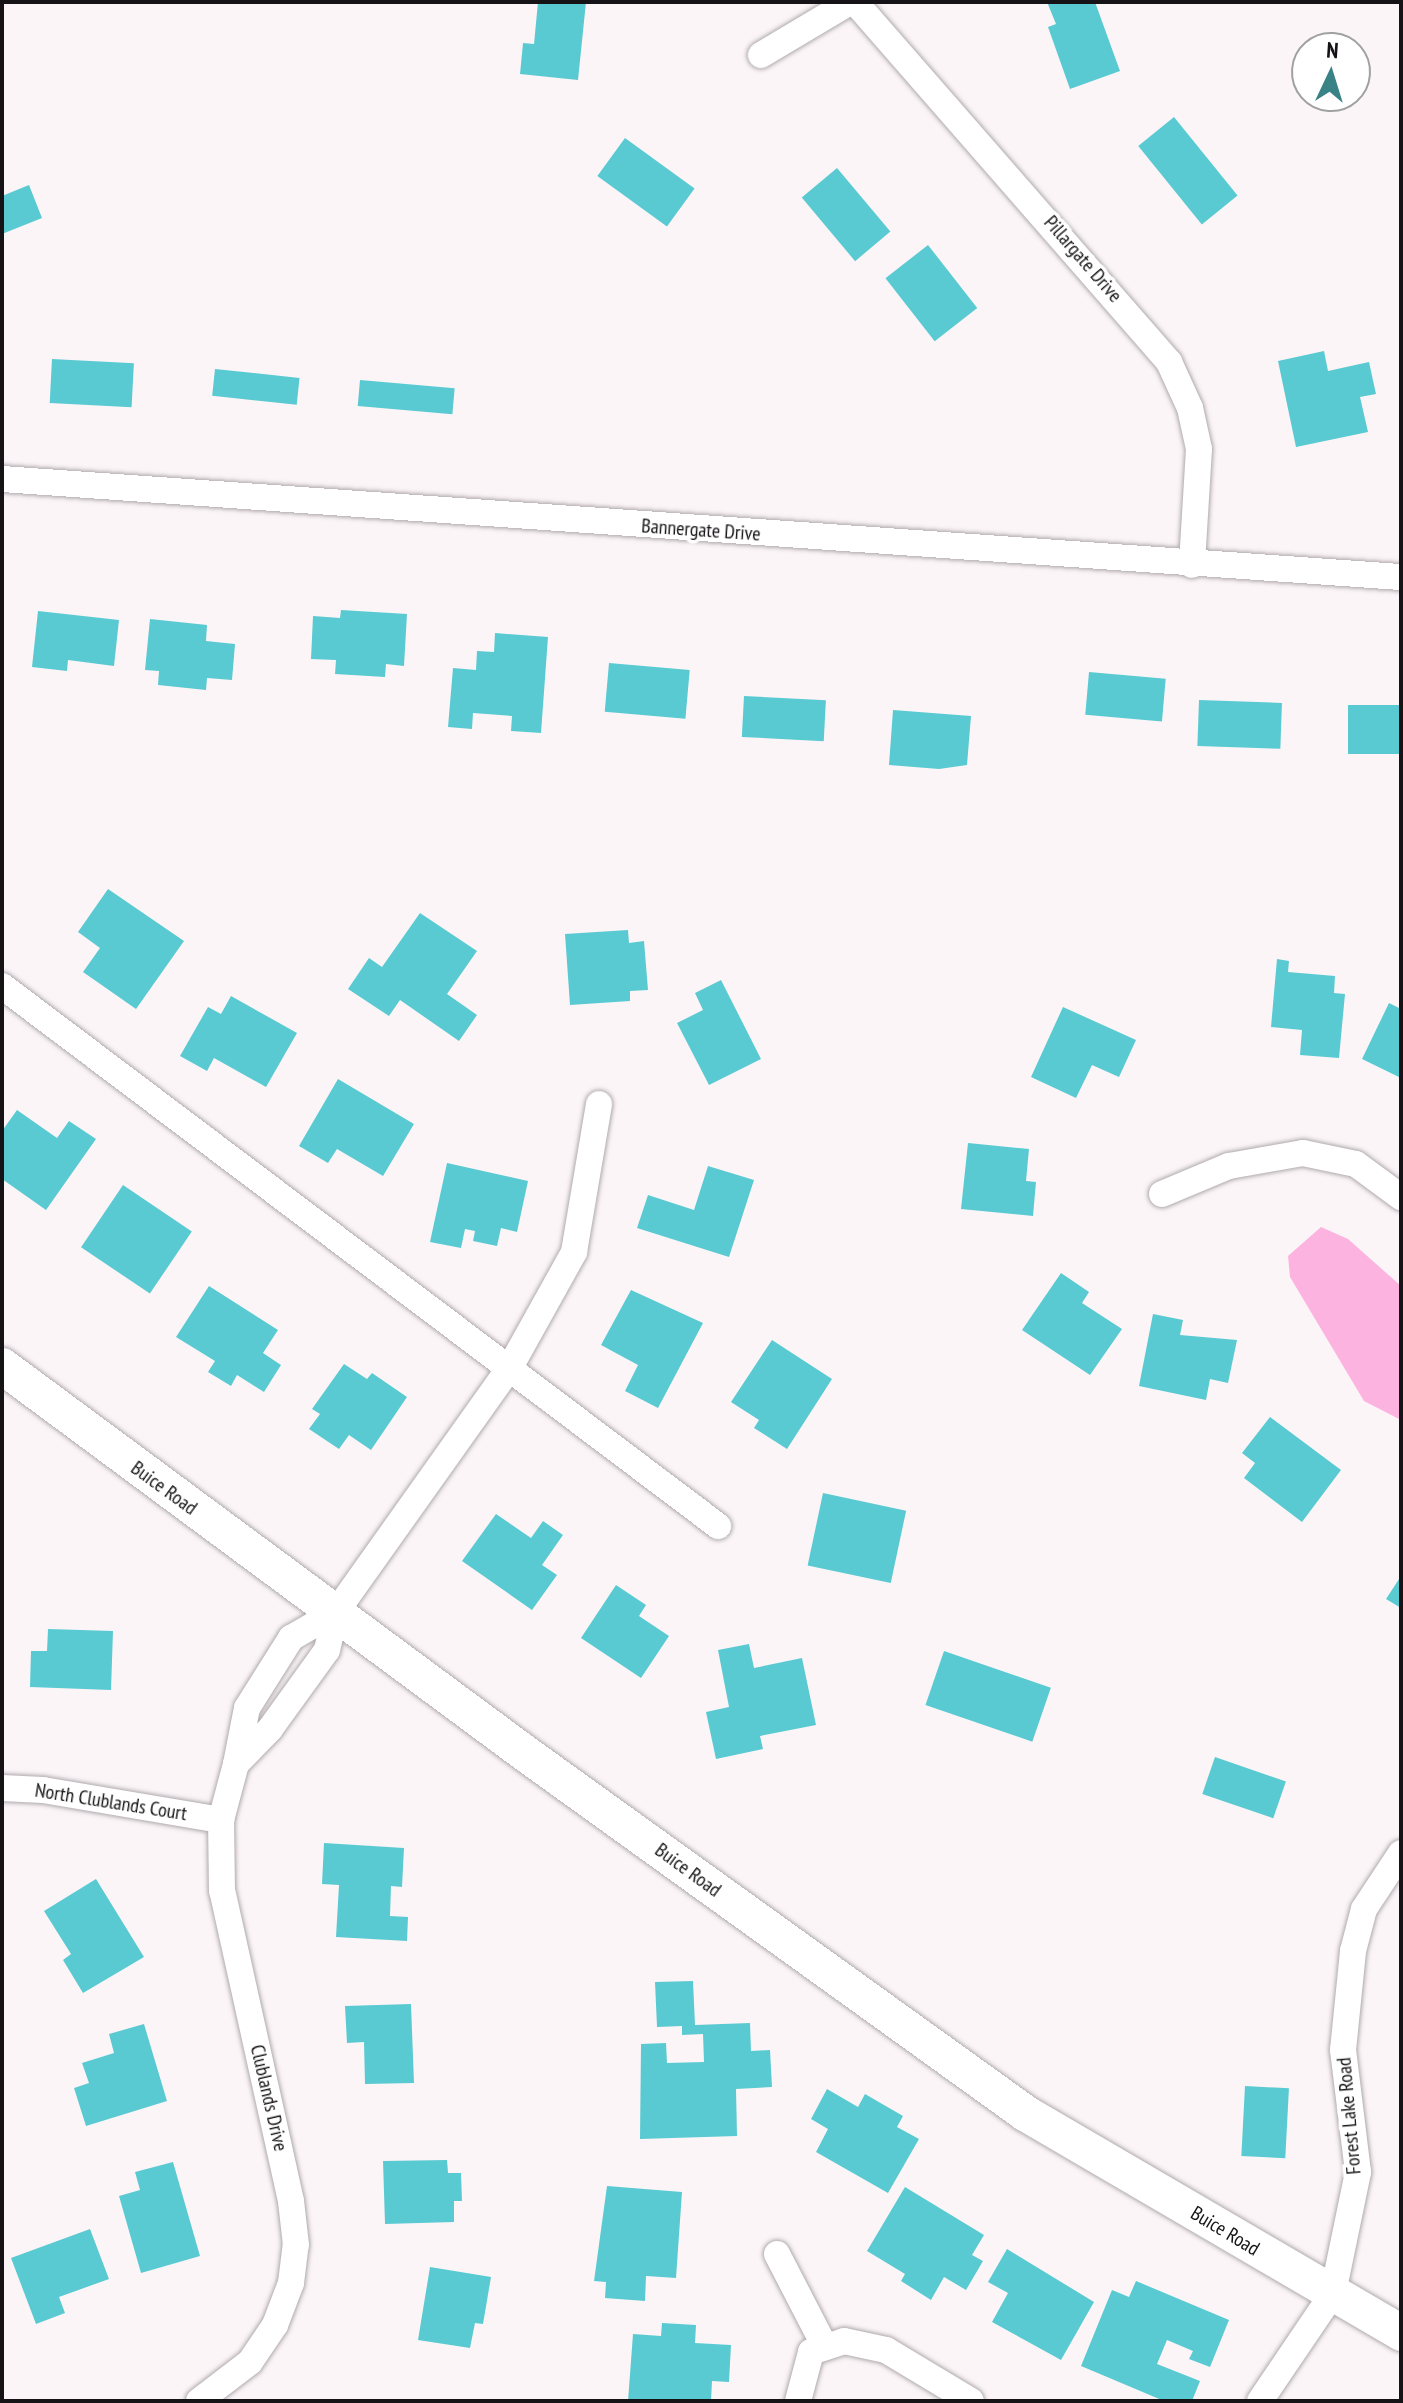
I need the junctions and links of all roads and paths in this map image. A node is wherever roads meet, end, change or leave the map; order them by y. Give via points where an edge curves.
1 (852, 2) edge
2 (761, 55) dead end
3 (2, 479) edge
4 (1192, 565) junction
5 (1401, 577) edge
6 (2, 986) edge
7 (599, 1104) dead end
8 (1162, 1194) dead end
9 (1401, 1197) edge
10 (2, 1366) edge
11 (509, 1369) junction
12 (718, 1526) dead end
13 (336, 1612) junction
14 (236, 1764) junction
15 (2, 1788) edge
16 (221, 1820) junction
17 (1401, 1853) edge
18 (777, 2254) dead end
19 (1333, 2293) junction
20 (1401, 2333) edge
21 (825, 2347) junction
22 (199, 2401) edge
23 (798, 2401) edge
24 (971, 2401) edge
25 (1260, 2401) edge

1 - 2 street
1 - 4 street, Pillargate Drive via 1169,362 1190,408 1199,449
3 - 4 street, Bannergate Drive
4 - 5 street, Bannergate Drive
6 - 11 street
7 - 11 street via 574,1252
8 - 9 street via 1229,1166 1303,1153 1356,1164
10 - 13 street, Buice Road
11 - 12 street
11 - 13 street
13 - 14 street, Clublands Drive via 327,1650 270,1729
13 - 14 street, Clublands Drive via 291,1638 247,1708
13 - 19 street, Buice Road via 1025,2113
14 - 16 street, Clublands Drive
15 - 16 street, North Clublands Court
16 - 22 street, Clublands Drive via 222,1891 291,2201 296,2245 291,2283 275,2325 250,2362
17 - 19 street, Forest Lake Road via 1364,1909 1353,1951 1343,2050 1358,2172
18 - 21 street
19 - 20 street, Buice Road
19 - 25 street
21 - 23 street via 811,2352
21 - 24 street via 844,2341 886,2350

